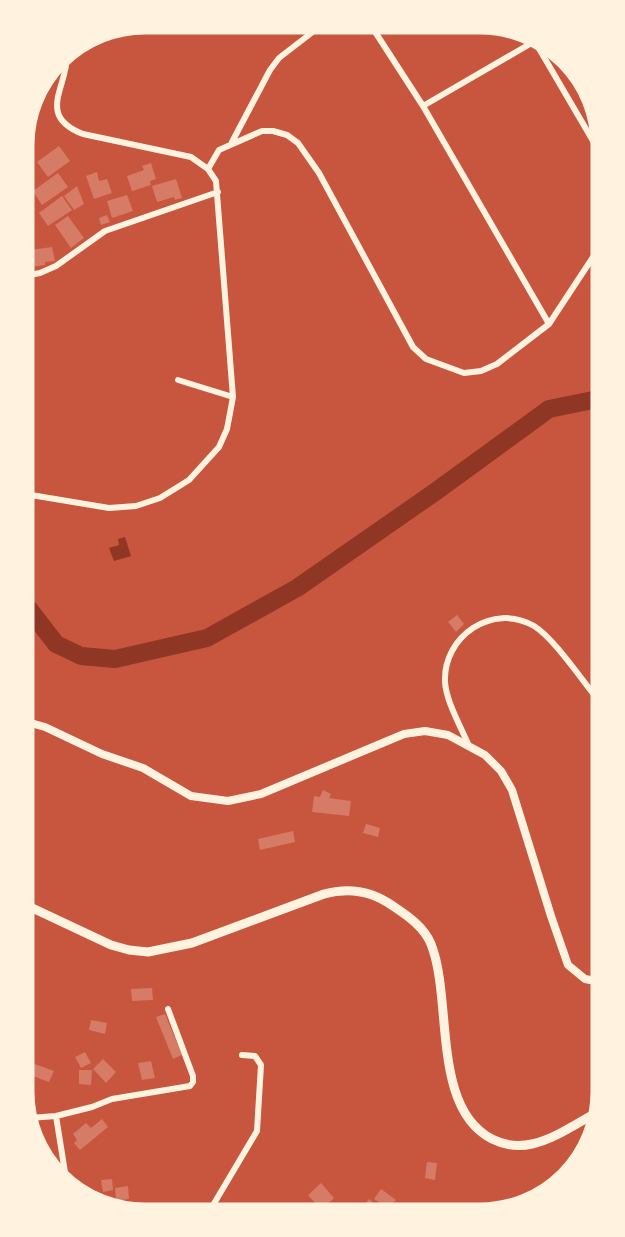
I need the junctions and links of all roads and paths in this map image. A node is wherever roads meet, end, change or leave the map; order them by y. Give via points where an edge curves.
1 (311, 33) edge
2 (376, 33) edge
3 (527, 44) edge
4 (541, 51) edge
5 (67, 65) edge
6 (423, 106) junction
7 (592, 139) edge
8 (232, 143) junction
9 (208, 168) junction
10 (218, 192) junction
11 (592, 259) edge
12 (33, 274) edge
13 (549, 324) junction
14 (178, 380) dead end
15 (233, 397) junction
16 (33, 495) edge
17 (592, 692) edge
18 (33, 724) edge
19 (469, 746) junction
20 (33, 908) edge
21 (592, 980) edge
22 (168, 1009) dead end
23 (242, 1054) dead end
24 (56, 1116) junction
25 (589, 1116) edge
26 (36, 1117) edge
27 (65, 1170) edge
28 (214, 1204) edge

1 - 8 street via 270,70
2 - 6 street
3 - 6 street
4 - 7 street
5 - 9 street via 56,100 62,118 71,128 83,134 191,157
6 - 13 street
8 - 9 street via 219,150
8 - 13 street via 262,131 287,135 297,143 319,173 413,347 426,359 464,373 480,371 497,364
9 - 10 street
10 - 12 street via 105,231 56,266
10 - 15 street
11 - 13 street
14 - 15 street
15 - 16 street via 219,447 189,480 160,498 136,506 109,508
17 - 19 street via 539,629 514,619 488,620 464,634 452,649 446,666 447,694
18 - 19 street via 142,768 192,796 215,801 261,794 415,732 448,735
19 - 21 street via 493,763 512,790 568,965
20 - 25 main road via 111,945 148,952 192,943 324,894 369,893 408,916 431,944 449,1069 473,1125 497,1142 524,1145 541,1141
22 - 24 street via 194,1076 188,1088 112,1099
23 - 28 street via 255,1056 261,1065 256,1131
24 - 26 street
24 - 27 street

